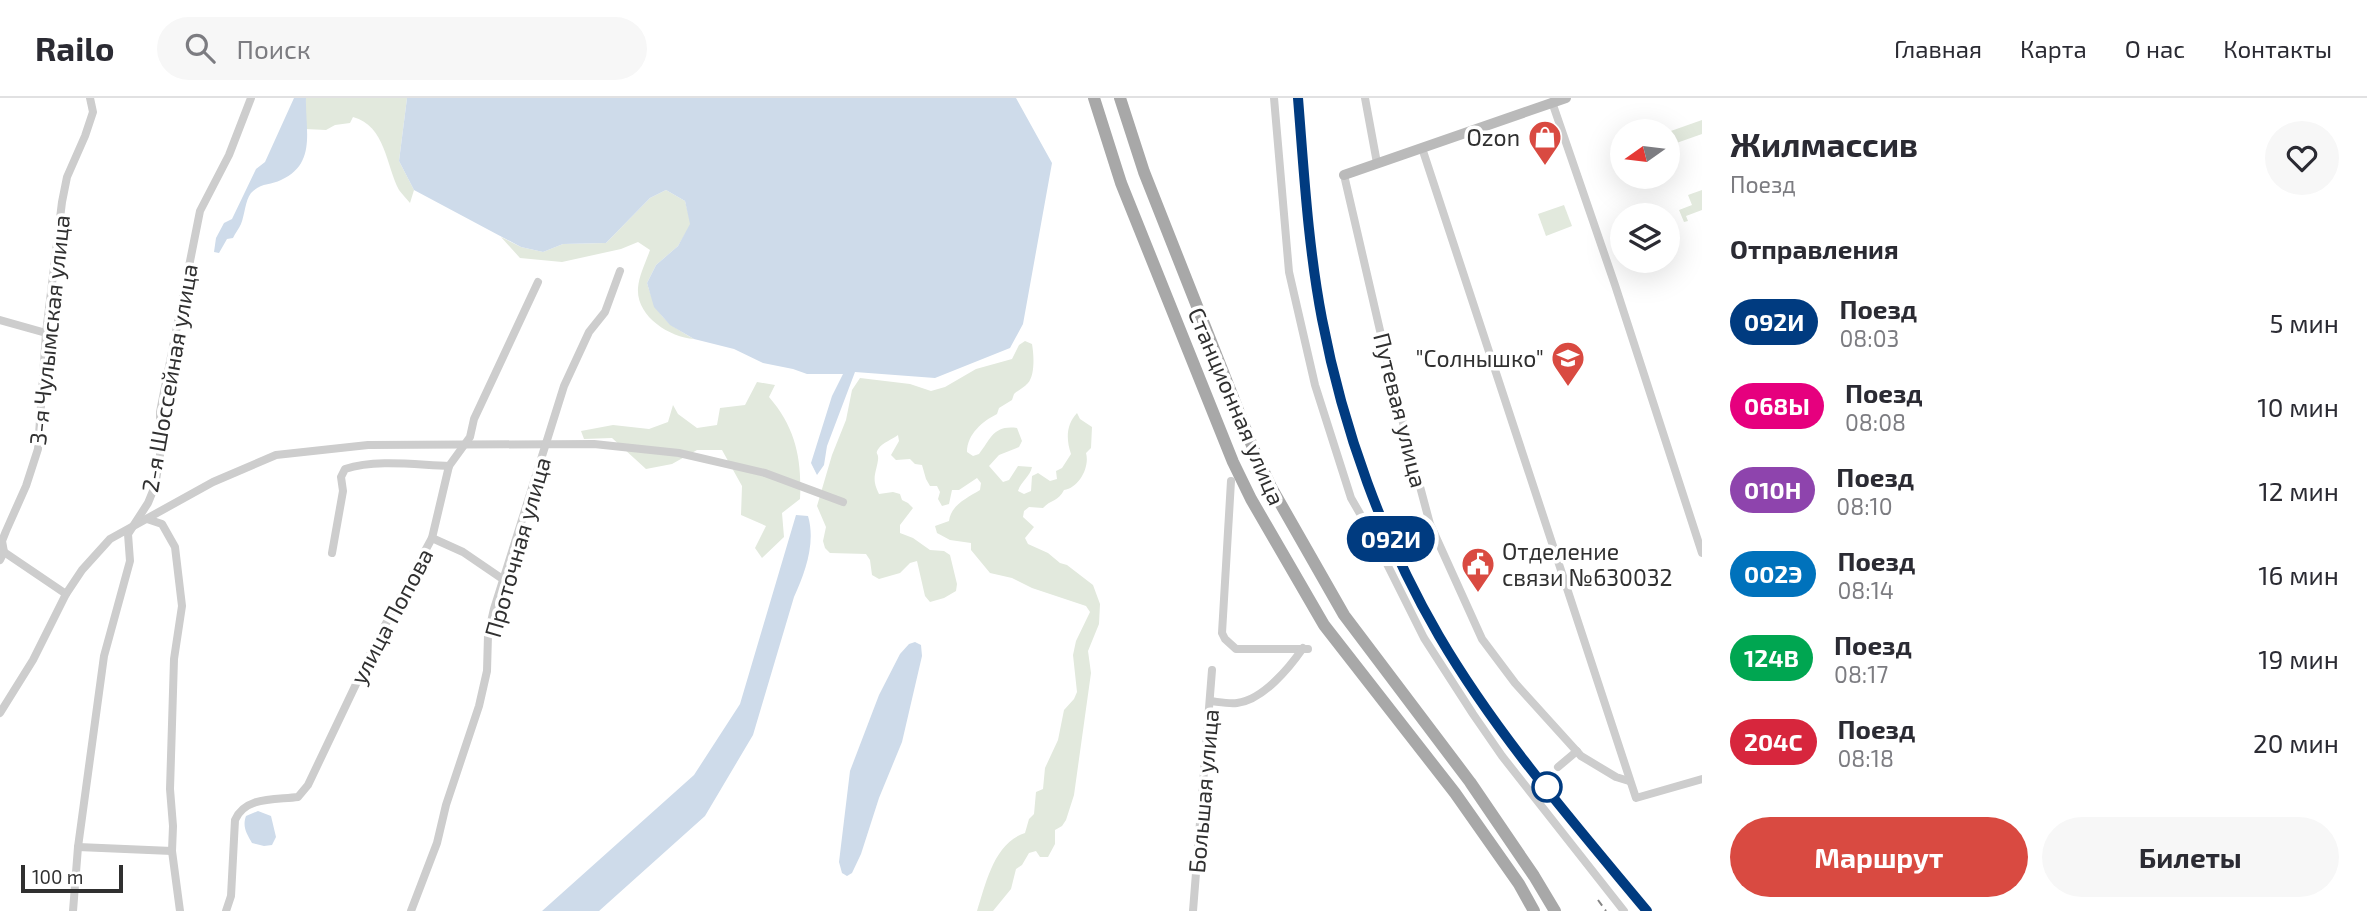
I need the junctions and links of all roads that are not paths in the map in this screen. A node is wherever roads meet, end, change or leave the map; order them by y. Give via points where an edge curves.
1 (90, 98) edge
2 (251, 98) edge
3 (1094, 98) edge
4 (1120, 98) edge
5 (1274, 98) edge
6 (1365, 98) edge
7 (1566, 98) edge
8 (1552, 103) junction
9 (1422, 148) junction
10 (1377, 163) junction
11 (1344, 175) joint
12 (620, 271) dead end
13 (538, 282) dead end
14 (0, 320) edge
15 (46, 333) junction
16 (464, 443) junction
17 (546, 444) junction
18 (449, 466) junction
19 (1231, 481) dead end
20 (843, 502) dead end
21 (148, 519) junction
22 (132, 527) junction
23 (432, 538) junction
24 (332, 553) dead end
25 (1702, 553) edge
26 (2, 556) edge
27 (504, 580) junction
28 (66, 594) junction
29 (1212, 670) dead end
30 (1210, 701) junction
31 (1, 709) edge
32 (1577, 751) junction
33 (1558, 767) dead end
34 (1702, 779) edge
35 (1629, 781) junction
36 (78, 847) junction
37 (172, 851) junction
38 (73, 911) edge
39 (180, 911) edge
40 (226, 911) edge
41 (411, 911) edge
42 (1193, 911) edge
43 (1534, 911) edge
44 (1555, 911) edge
45 (1624, 911) edge

1 - 15 street, 3-я Чулымская улица via 93,112 62,202
2 - 22 street, 2-я Шоссейная улица via 200,211 160,412 155,486
3 - 43 main road, Станционная улица via 1121,183 1251,499 1324,625 1455,793
4 - 44 main road, Станционная улица via 1144,172 1271,487 1344,615 1470,782
5 - 45 street via 1289,272 1315,385 1350,498 1423,638 1502,756
6 - 10 street
7 - 8 street
8 - 9 street
8 - 25 street
9 - 10 street
9 - 35 street
10 - 11 street
11 - 32 street, Путевая улица via 1430,524 1482,639
12 - 17 street, Проточная улица via 606,312 589,332 564,386
13 - 16 street, улица Попова
14 - 15 street
15 - 26 street, 3-я Чулымская улица via 38,449 2,541
16 - 17 street
16 - 18 street, улица Попова
16 - 21 street via 368,445 276,455 214,482
17 - 20 street via 678,453 765,472
17 - 27 street, Проточная улица
18 - 23 street, улица Попова
18 - 24 street via 345,468
19 - 30 street via 1222,633 1236,649 1306,648 1276,682 1242,702
21 - 22 street
21 - 37 street via 162,524 175,547 182,606 172,688
22 - 28 street via 110,539
22 - 36 street, 2-я Шоссейная улица via 128,534 130,561 104,656
23 - 27 street via 463,552
23 - 40 street, улица Попова via 377,640 309,785 298,797 255,802 239,810
26 - 28 street
27 - 41 street, Проточная улица via 488,635 487,671 479,706
28 - 31 street via 33,660
29 - 30 street, Большая улица
30 - 42 street, Большая улица
32 - 33 street
32 - 35 street, Путевая улица
34 - 35 street, Путевая улица via 1636,798
36 - 37 street
36 - 38 street, 2-я Шоссейная улица
37 - 39 street

